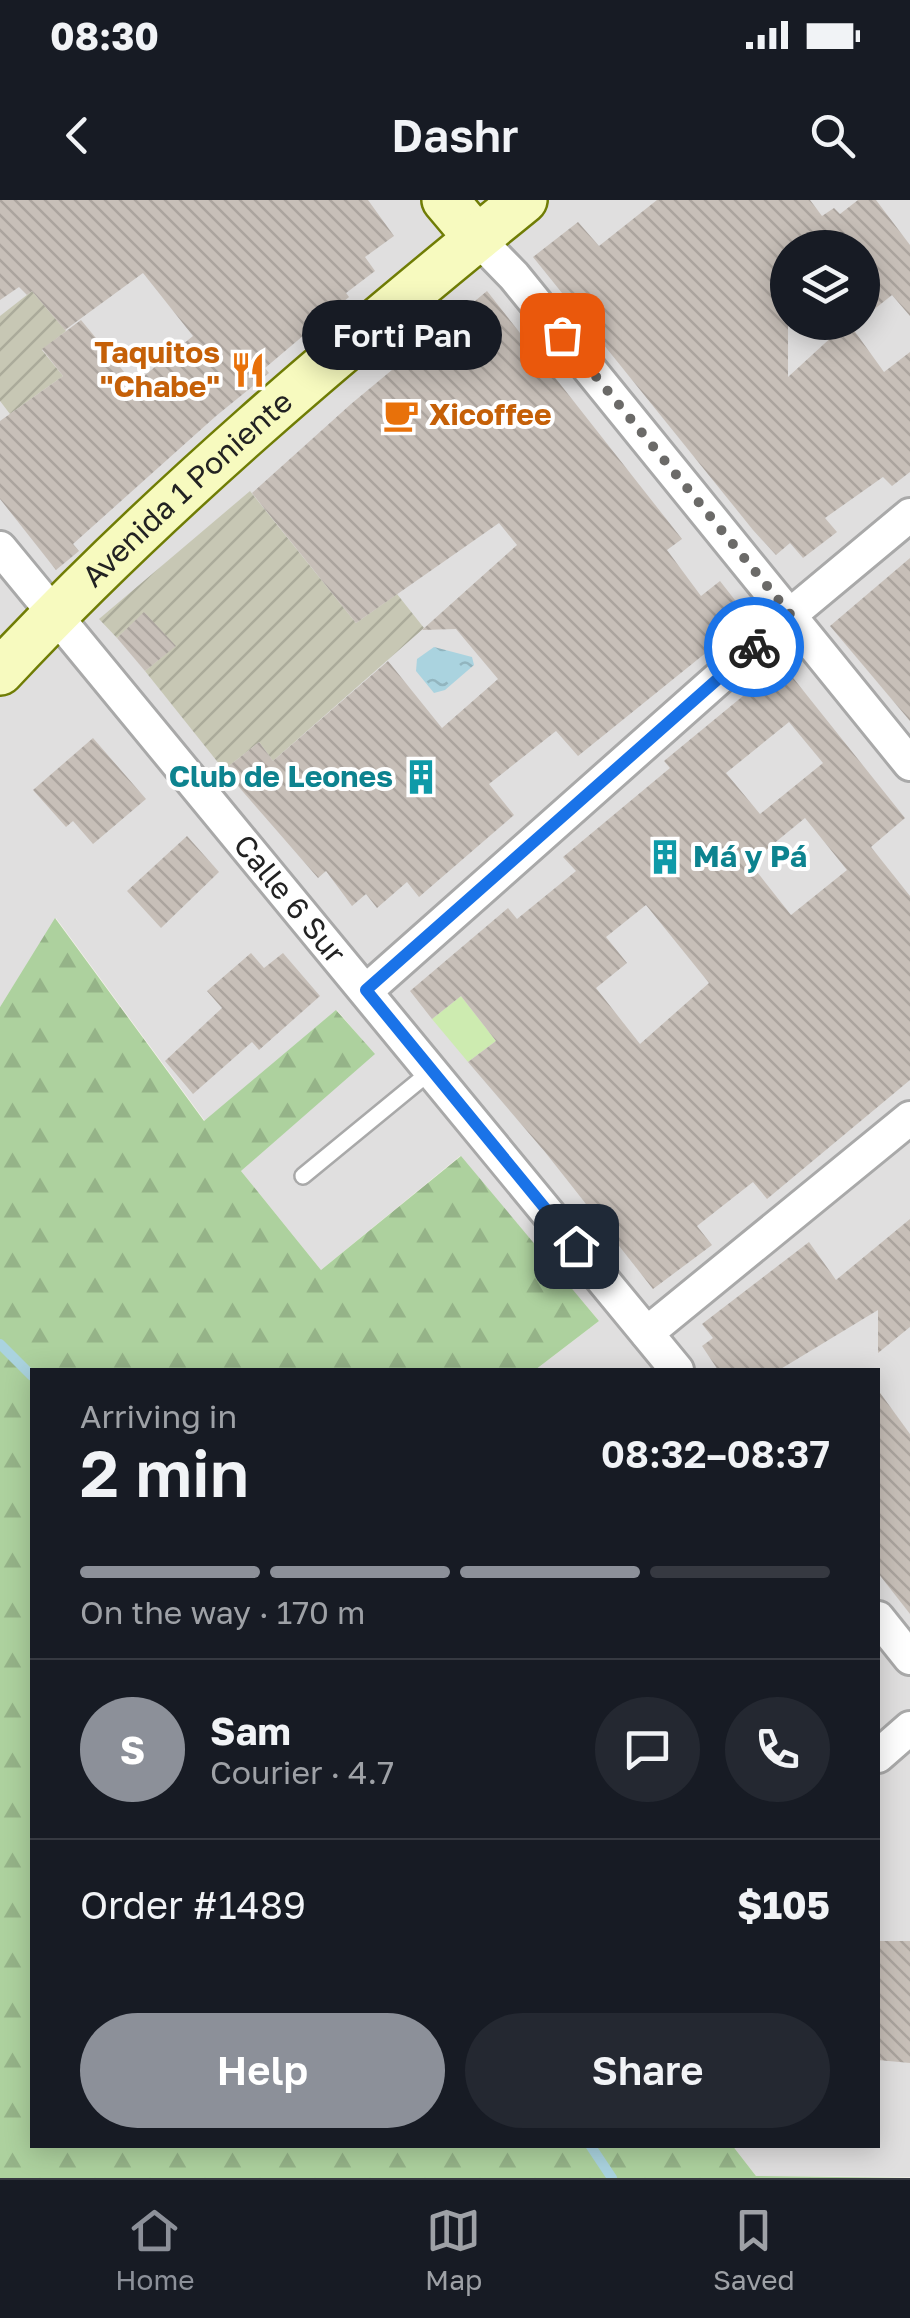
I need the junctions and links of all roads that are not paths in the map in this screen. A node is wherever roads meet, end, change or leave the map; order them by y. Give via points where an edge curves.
1 (445, 200) edge
2 (524, 200) edge
3 (477, 238) junction
4 (910, 516) edge
5 (0, 548) edge
6 (54, 614) junction
7 (790, 614) junction
8 (0, 672) edge
9 (910, 764) edge
10 (366, 990) junction
11 (432, 1070) junction
12 (910, 1118) edge
13 (303, 1176) dead end
14 (647, 1334) junction
15 (675, 1368) edge
16 (880, 1620) edge
17 (910, 1658) edge
18 (910, 1728) edge
19 (880, 1754) edge

1 - 3 street
2 - 3 street, Avenida 1 Poniente
3 - 6 street, Avenida 1 Poniente via 218,456
3 - 7 street
4 - 7 street
5 - 6 street, Calle 6 Sur
6 - 8 street, Avenida 1 Poniente
6 - 10 street, Calle 6 Sur
7 - 9 street
7 - 10 street
10 - 11 street, Calle 6 Sur
11 - 13 lane
11 - 14 street, Calle 6 Sur
12 - 14 street
14 - 15 street, Calle 6 Sur
16 - 17 street
18 - 19 street

